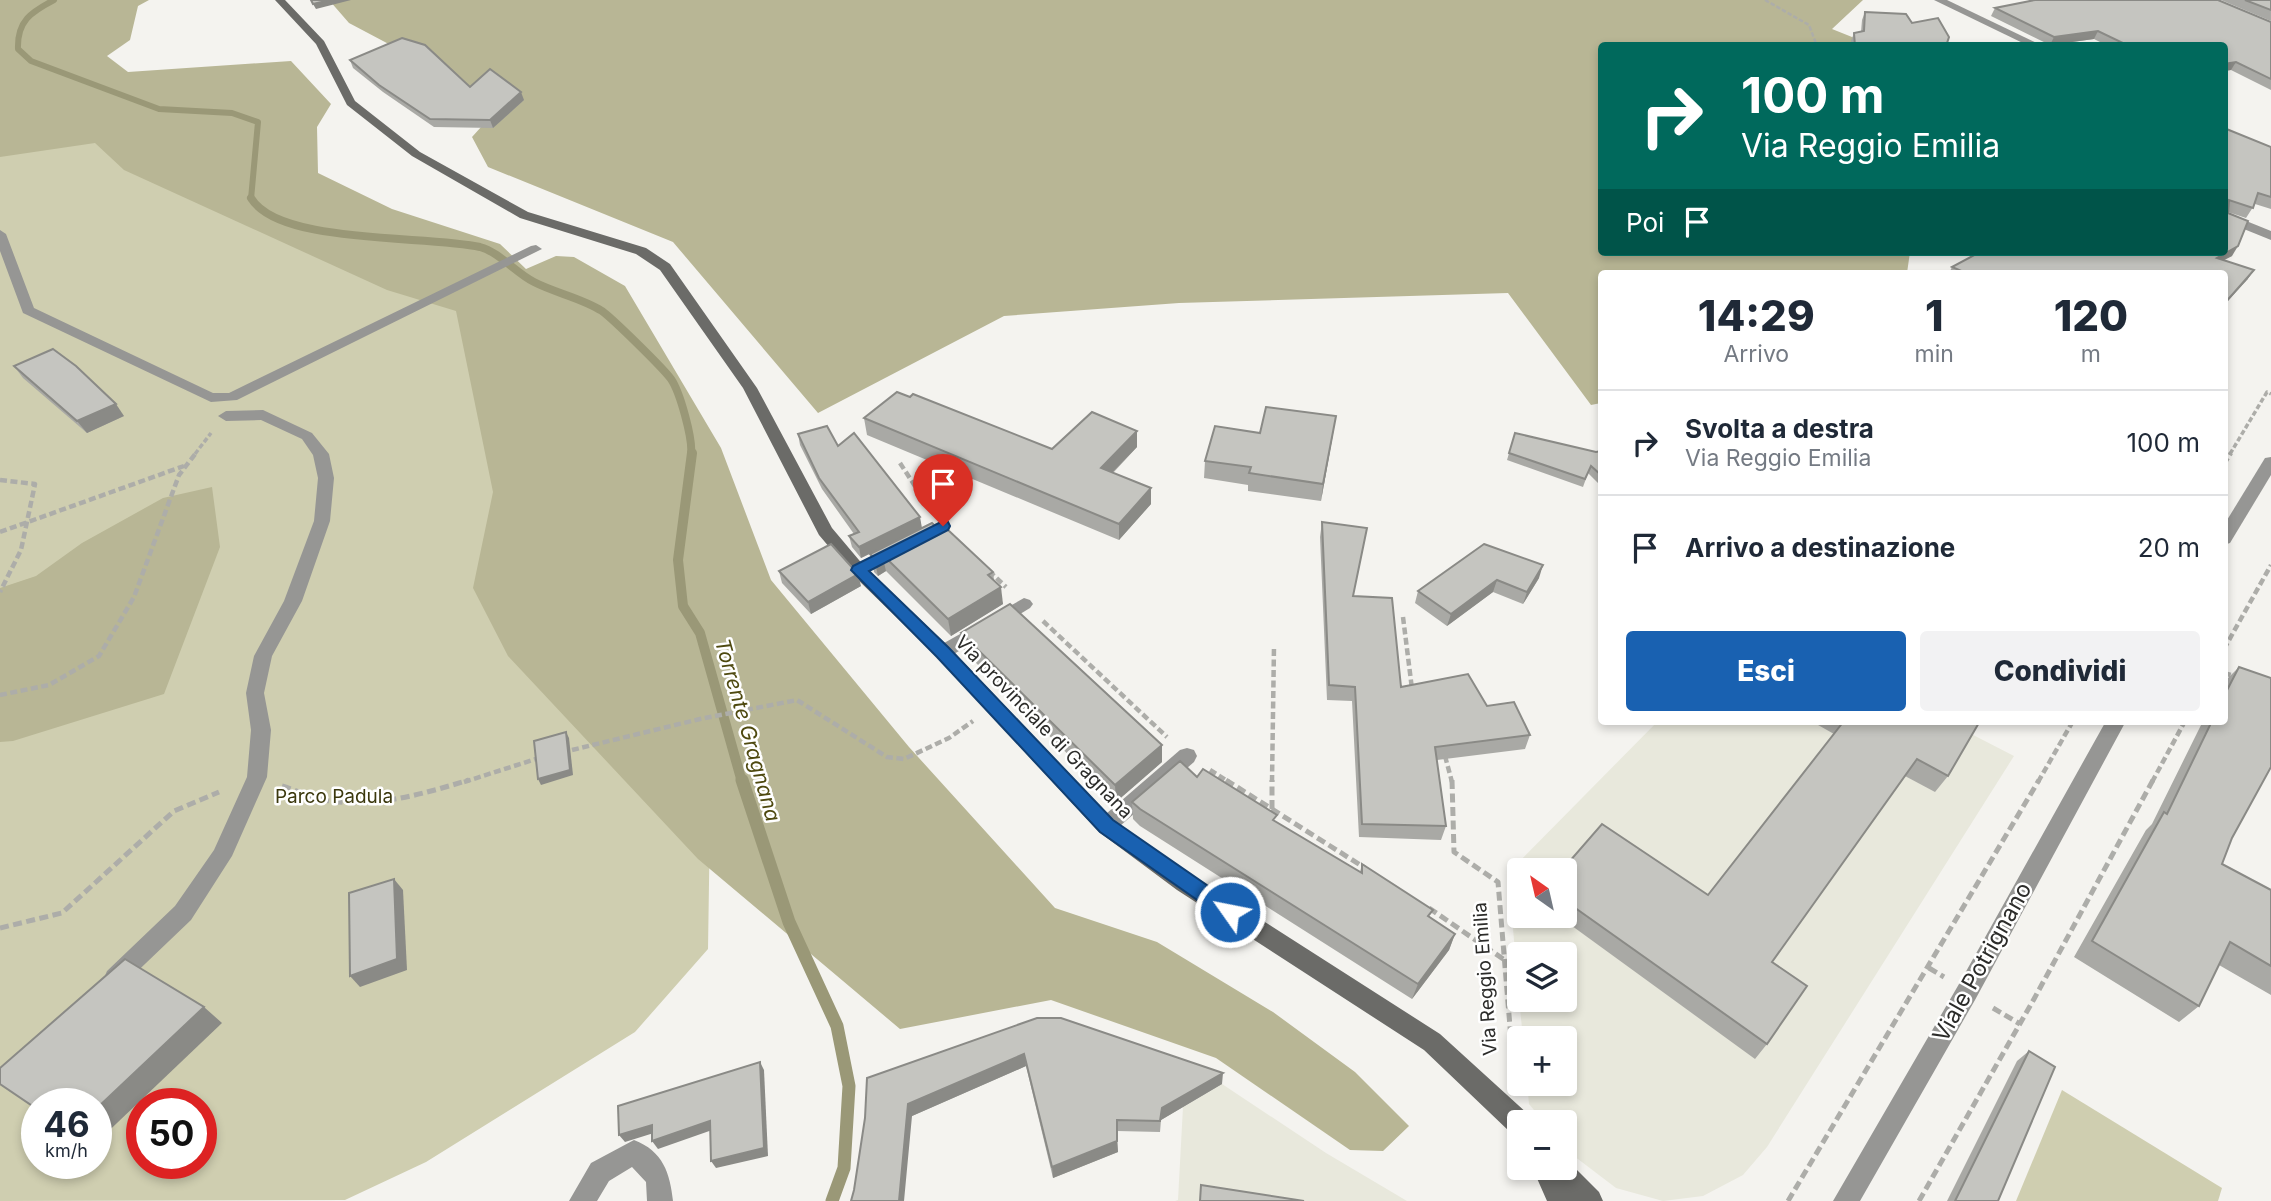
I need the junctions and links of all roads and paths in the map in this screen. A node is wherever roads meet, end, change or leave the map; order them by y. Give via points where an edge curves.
1 (280, 0) edge
2 (1765, 0) edge
3 (1939, 0) edge
4 (1815, 42) edge
5 (2029, 42) edge
6 (2228, 218) edge
7 (0, 234) edge
8 (2271, 236) edge
9 (536, 248) dead end
10 (272, 378) junction
11 (2271, 394) edge
12 (226, 416) junction
13 (2228, 457) edge
14 (2271, 462) edge
15 (900, 463) dead end
16 (186, 465) junction
17 (0, 481) edge
18 (28, 522) junction
19 (943, 526) joint
20 (0, 532) edge
21 (2228, 533) edge
22 (2271, 565) edge
23 (859, 570) junction
24 (0, 592) edge
25 (1024, 604) dead end
26 (1403, 617) dead end
27 (2228, 642) edge
28 (1274, 646) dead end
29 (943, 652) junction
30 (2228, 674) edge
31 (2236, 677) edge
32 (1413, 692) edge
33 (0, 695) edge
34 (994, 707) junction
35 (2071, 725) edge
36 (2114, 725) edge
37 (2183, 725) edge
38 (572, 750) dead end
39 (1444, 752) edge
40 (1187, 756) dead end
41 (539, 758) edge
42 (257, 776) junction
43 (1272, 810) edge
44 (1106, 826) junction
45 (0, 928) edge
46 (97, 994) edge
47 (1510, 1026) edge
48 (1507, 1112) edge
49 (1550, 1180) edge
50 (1571, 1180) edge
51 (582, 1201) edge
52 (660, 1201) edge
53 (1561, 1201) edge
54 (1590, 1201) edge
55 (1788, 1201) edge
56 (1846, 1201) edge
57 (1919, 1201) edge

1 - 23 main road, Via provinciale di Gragnana via 320,43 351,103 416,154 524,215 641,251 665,267 750,388 825,531
2 - 4 path via 1809,25
3 - 5 street
6 - 8 street
7 - 10 street via 28,310 211,398 232,397
9 - 10 street
10 - 12 street
11 - 13 path via 2267,392
12 - 16 path
12 - 42 street via 263,415 307,436 321,454 326,478 322,521 293,601 263,656 255,693 261,730
14 - 21 street
15 - 19 path
16 - 18 path
16 - 33 path via 134,597 99,656 49,685
17 - 18 path via 35,484
18 - 20 path
18 - 24 path via 21,550
19 - 23 street
22 - 27 path
23 - 29 main road, Via provinciale di Gragnana
25 - 29 street
26 - 32 path
28 - 43 path
29 - 34 main road, Via provinciale di Gragnana
30 - 31 path
34 - 38 path via 949,738 904,759 887,757 797,700
34 - 44 main road, Via provinciale di Gragnana
35 - 55 path
36 - 56 street, Viale Potrignano
37 - 57 path
39 - 47 path, Via Reggio Emilia via 1452,777 1454,852 1498,882
40 - 44 street
41 - 42 path via 398,799 362,803 325,801
42 - 45 path via 174,811 62,913
42 - 46 street via 222,856 183,914
44 - 48 main road, Via provinciale di Gragnana via 1185,883 1432,1042
49 - 53 main road
50 - 54 main road
51 - 52 street via 600,1172 634,1152 658,1176

